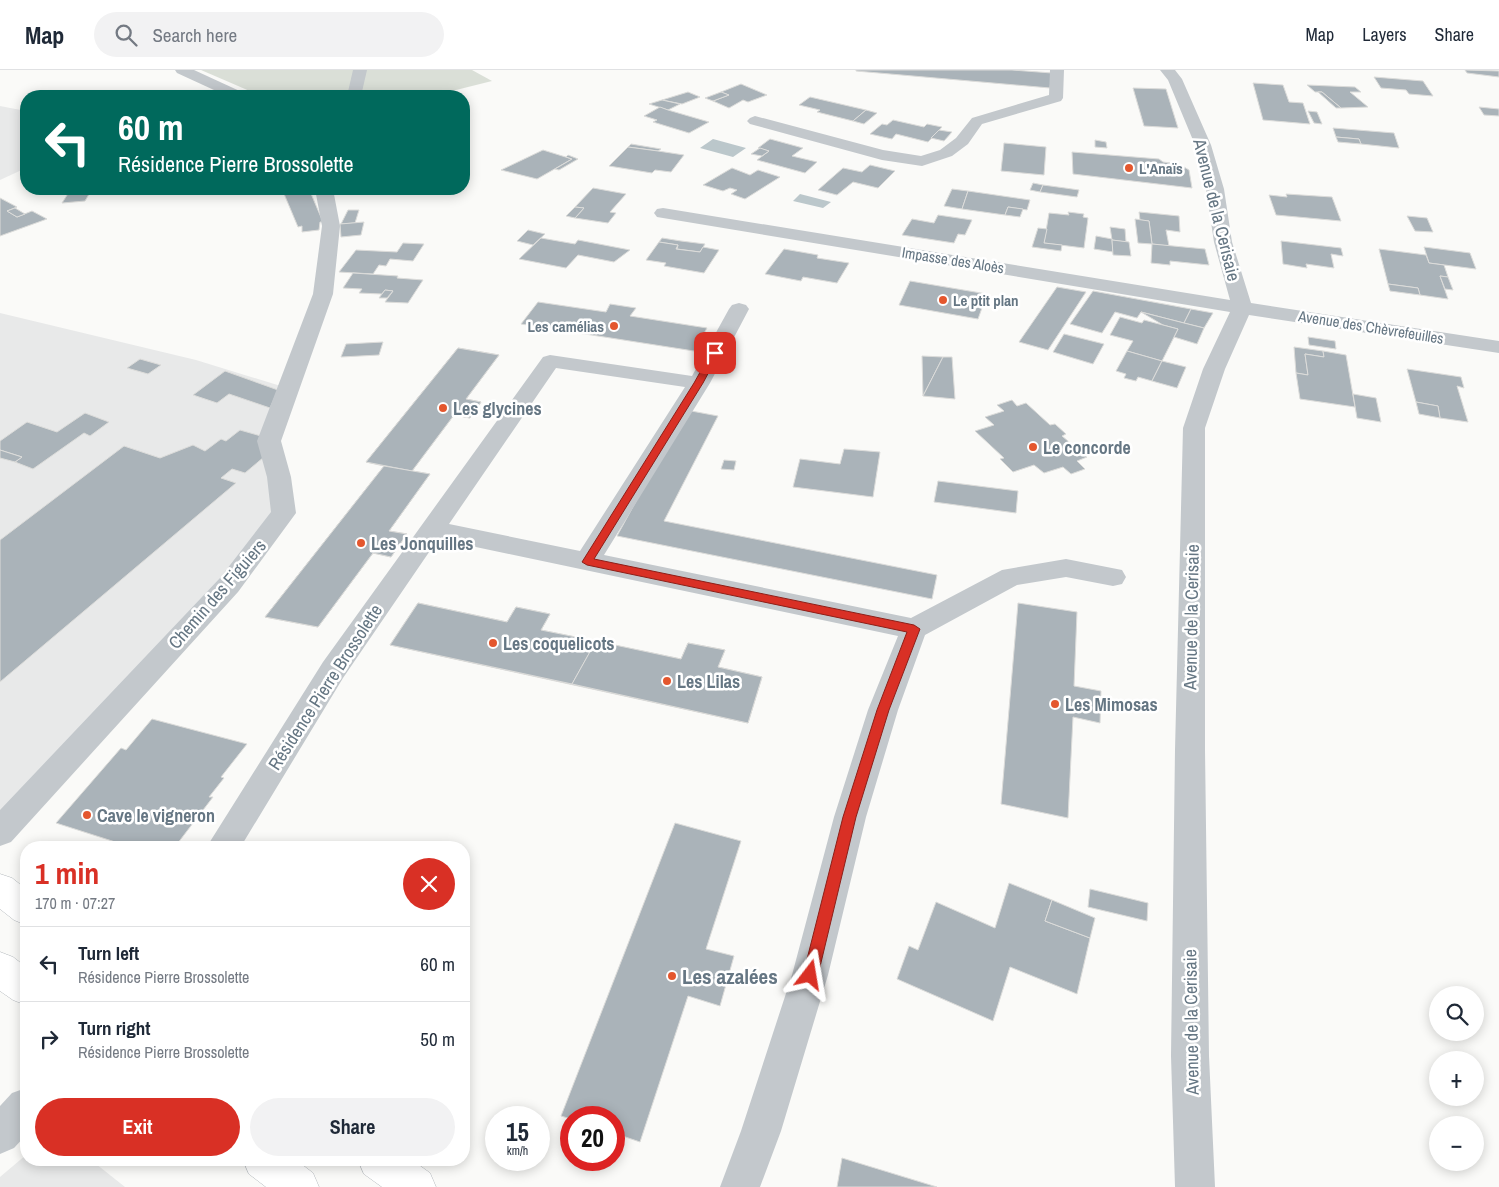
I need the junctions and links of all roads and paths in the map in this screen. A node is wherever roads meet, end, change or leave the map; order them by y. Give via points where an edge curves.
1 (182, 70) edge
2 (360, 70) edge
3 (1057, 70) edge
4 (1167, 70) edge
5 (226, 90) edge
6 (355, 90) edge
7 (755, 122) dead end
8 (325, 195) edge
9 (663, 213) dead end
10 (1242, 308) junction
11 (739, 309) dead end
12 (1499, 347) edge
13 (699, 383) junction
14 (432, 529) junction
15 (587, 562) junction
16 (1113, 577) dead end
17 (914, 629) junction
18 (0, 832) edge
19 (226, 841) edge
20 (0, 889) edge
21 (20, 904) edge
22 (0, 970) edge
23 (20, 984) edge
24 (20, 1113) edge
25 (0, 1134) edge
26 (271, 1166) edge
27 (386, 1166) edge
28 (300, 1187) edge
29 (416, 1187) edge
30 (740, 1187) edge
31 (1195, 1187) edge

1 - 5 street
2 - 6 street
3 - 7 street via 1056,98 977,121 962,141 946,153 922,160 882,155
4 - 10 street, Avenue de la Cerisaie via 1175,79 1202,145 1223,242
8 - 18 street, Chemin des Figuiers via 331,226 323,294 269,441 284,513 229,585
9 - 10 street, Impasse des Aloès
10 - 12 street, Avenue des Chèvrefeuilles
10 - 31 street, Avenue de la Cerisaie via 1214,370 1194,428 1190,1056
11 - 13 street
13 - 14 street, Résidence Pierre Brossolette via 550,361
13 - 15 street
14 - 15 street
14 - 19 street, Résidence Pierre Brossolette via 333,670
15 - 17 street
16 - 17 street via 1066,568 1012,577
17 - 30 street via 880,719 850,817 810,975
20 - 21 main road
22 - 23 main road
24 - 25 street
26 - 28 main road
27 - 29 main road

